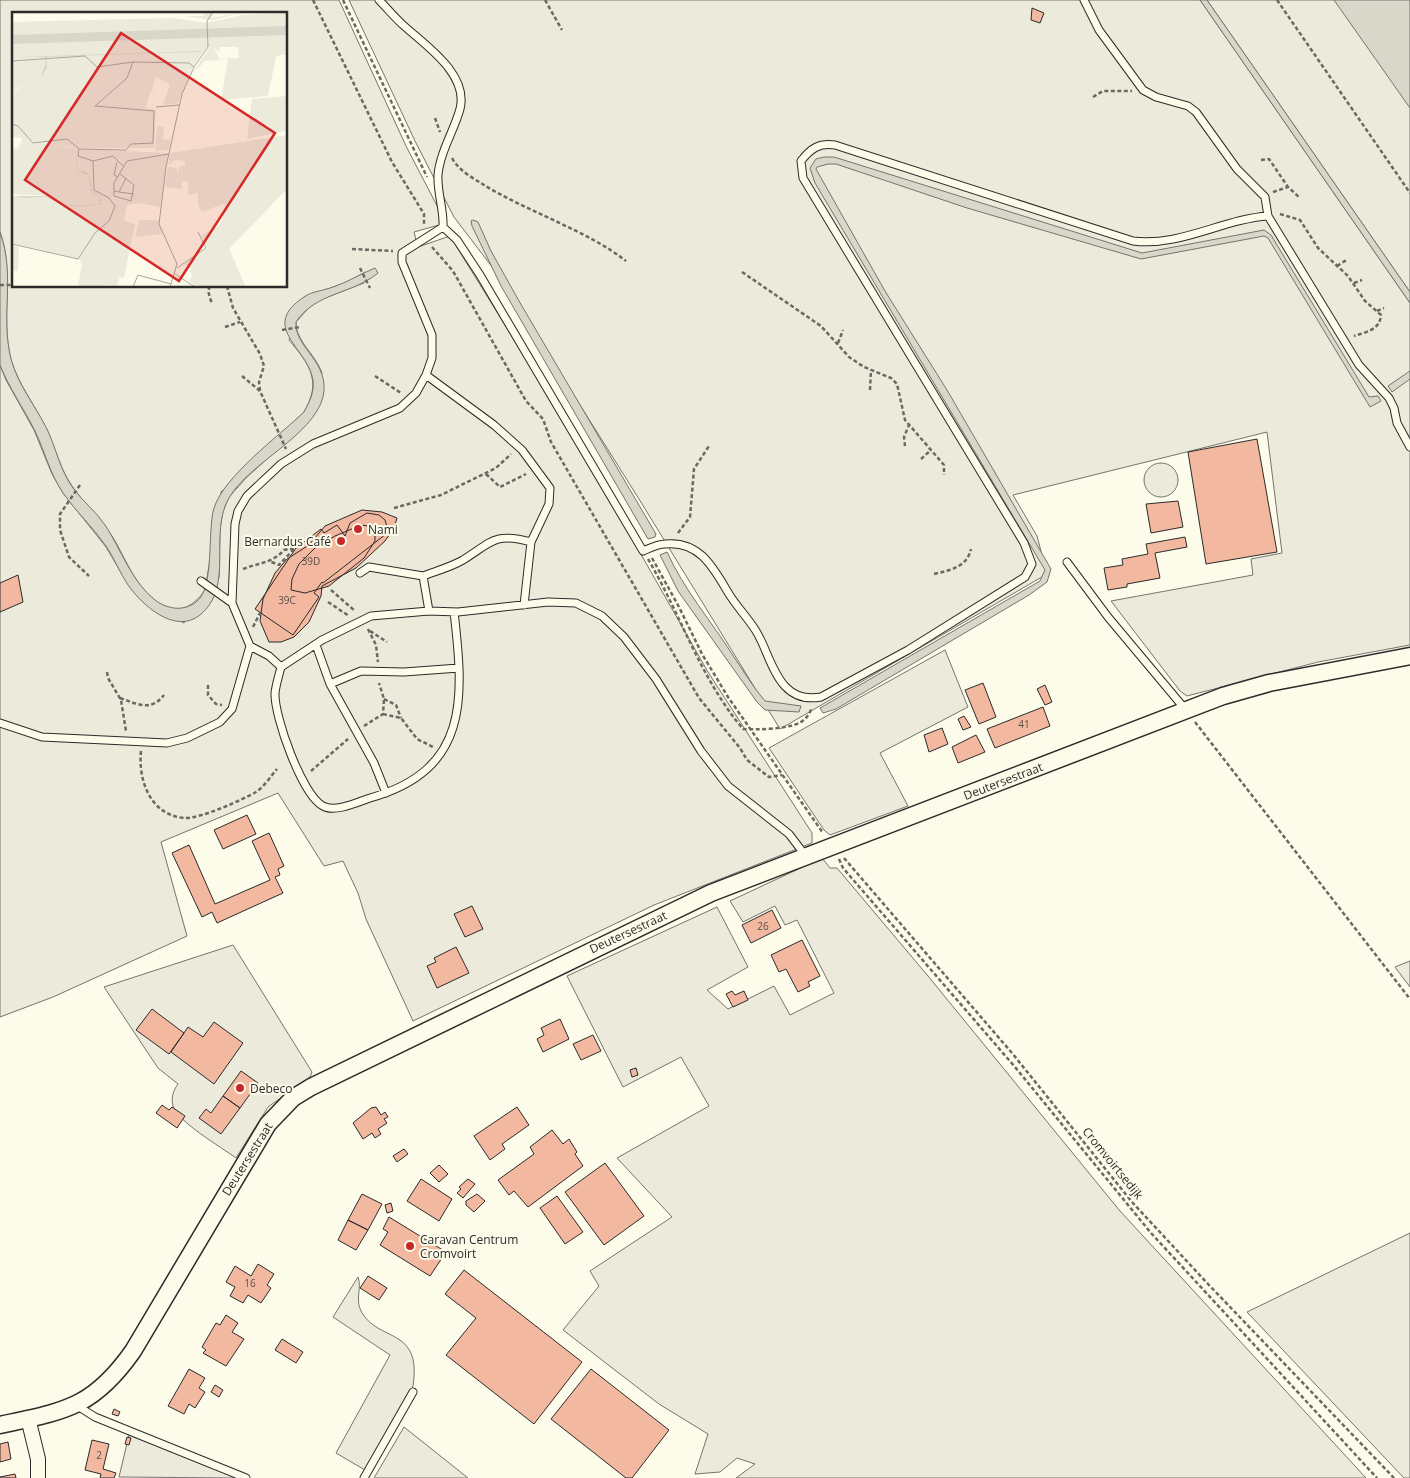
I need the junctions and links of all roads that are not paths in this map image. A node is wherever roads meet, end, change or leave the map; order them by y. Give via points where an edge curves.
1 (380, 0) edge
2 (1084, 0) edge
3 (1268, 214) junction
4 (443, 227) junction
5 (426, 375) junction
6 (1410, 448) edge
7 (531, 542) junction
8 (1067, 562) dead end
9 (360, 573) dead end
10 (423, 576) junction
11 (201, 582) dead end
12 (232, 603) junction
13 (524, 605) junction
14 (429, 611) junction
15 (454, 612) junction
16 (316, 645) junction
17 (250, 646) junction
18 (1410, 656) edge
19 (281, 667) junction
20 (459, 668) junction
21 (330, 684) junction
22 (1185, 709) junction
23 (0, 723) edge
24 (386, 793) junction
25 (806, 856) junction
26 (413, 1392) dead end
27 (76, 1405) junction
28 (28, 1418) junction
29 (0, 1425) edge
30 (38, 1478) edge
31 (246, 1478) edge
32 (364, 1478) edge

1 - 4 lane via 401,24 437,53 460,90 460,110 438,173
2 - 3 lane via 1099,30 1143,90 1196,112 1236,169 1265,197
3 - 4 lane via 1161,241 1133,241 835,145 824,143 809,150 801,161 803,178 1024,543 1032,564 1025,577 908,650 821,697 808,698 778,680 755,630 706,557 691,548 665,544 643,550 475,268 457,240
3 - 6 lane via 1359,365 1388,398
4 - 5 lane via 402,252 402,262 432,335 432,358
5 - 7 lane via 517,445 550,488 545,517
5 - 12 lane via 407,404 313,444 281,464 258,484 238,511
7 - 10 lane via 501,538 461,561
7 - 13 lane
8 - 22 lane via 1102,611
9 - 10 lane via 369,566
10 - 14 lane
11 - 12 lane
12 - 17 lane
13 - 15 lane
13 - 25 lane via 576,603 607,621 638,654 701,751 728,786 789,834
14 - 15 lane
14 - 16 lane via 371,616
15 - 20 lane
16 - 19 lane
16 - 21 lane
17 - 19 lane
17 - 23 lane via 236,697 227,716 176,741 42,737
18 - 22 street, Deutersestraat via 1269,683
19 - 24 lane via 275,694 285,743 300,776 322,806 333,809
20 - 21 lane via 361,671
20 - 24 lane via 456,719 444,752 414,781
21 - 24 lane via 374,763
22 - 25 street, Deutersestraat
25 - 27 street, Deutersestraat via 711,893 324,1080 293,1098 275,1115 257,1140 123,1365 102,1388
26 - 32 lane
27 - 28 street, Deutersestraat
27 - 31 lane via 95,1417
28 - 29 street, Deutersestraat
28 - 30 street via 38,1460

